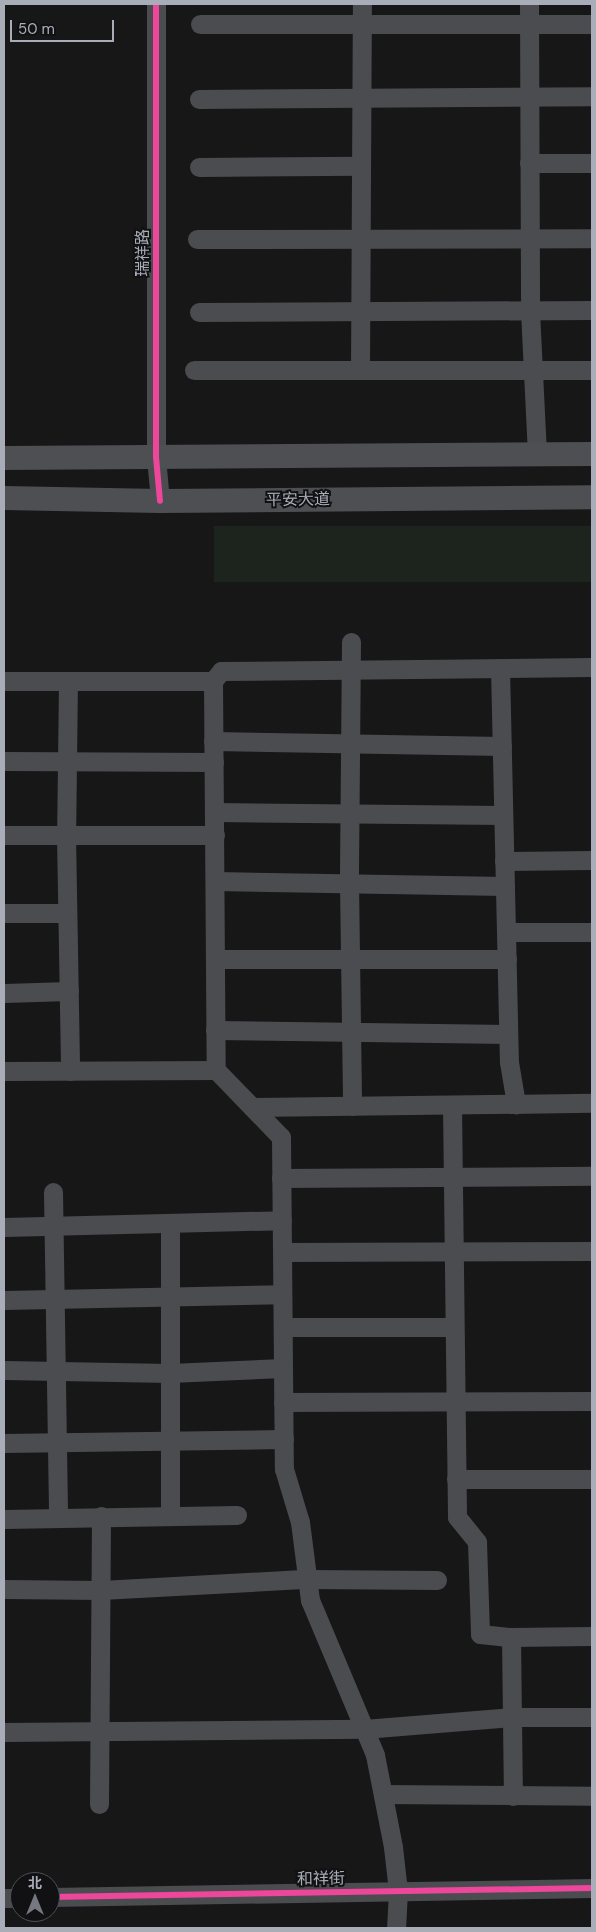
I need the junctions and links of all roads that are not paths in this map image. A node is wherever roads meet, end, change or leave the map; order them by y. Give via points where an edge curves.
1 (156, 4) edge
2 (362, 4) edge
3 (529, 4) edge
4 (200, 24) dead end
5 (592, 24) edge
6 (529, 25) junction
7 (362, 26) junction
8 (592, 96) edge
9 (529, 97) junction
10 (361, 98) junction
11 (199, 99) dead end
12 (592, 163) edge
13 (529, 164) junction
14 (361, 166) junction
15 (199, 167) dead end
16 (530, 237) junction
17 (360, 238) junction
18 (592, 238) edge
19 (197, 239) dead end
20 (592, 310) edge
21 (360, 311) junction
22 (530, 311) junction
23 (199, 312) dead end
24 (194, 370) dead end
25 (360, 370) junction
26 (592, 370) edge
27 (531, 371) junction
28 (592, 454) edge
29 (537, 455) junction
30 (156, 457) junction
31 (4, 458) edge
32 (592, 497) edge
33 (4, 498) edge
34 (160, 501) junction
35 (351, 642) dead end
36 (592, 667) edge
37 (500, 668) junction
38 (351, 671) junction
39 (4, 681) edge
40 (68, 681) junction
41 (213, 681) junction
42 (213, 741) junction
43 (350, 744) junction
44 (502, 746) junction
45 (4, 761) edge
46 (67, 761) junction
47 (214, 762) junction
48 (214, 812) junction
49 (350, 814) junction
50 (503, 815) junction
51 (4, 835) edge
52 (66, 835) junction
53 (215, 835) junction
54 (592, 860) edge
55 (504, 862) junction
56 (215, 881) junction
57 (349, 883) junction
58 (505, 886) junction
59 (4, 913) edge
60 (68, 913) junction
61 (506, 932) junction
62 (592, 932) edge
63 (215, 959) junction
64 (350, 959) junction
65 (507, 959) junction
66 (69, 991) junction
67 (4, 993) edge
68 (215, 1030) junction
69 (352, 1032) junction
70 (508, 1034) junction
71 (216, 1070) junction
72 (70, 1071) junction
73 (4, 1072) edge
74 (592, 1102) edge
75 (516, 1104) junction
76 (452, 1105) junction
77 (352, 1106) junction
78 (252, 1107) junction
79 (592, 1176) edge
80 (452, 1177) junction
81 (282, 1178) junction
82 (53, 1192) dead end
83 (282, 1220) junction
84 (170, 1225) junction
85 (53, 1226) junction
86 (4, 1227) edge
87 (592, 1251) edge
88 (282, 1252) junction
89 (453, 1254) junction
90 (282, 1294) junction
91 (170, 1296) junction
92 (55, 1299) junction
93 (4, 1300) edge
94 (283, 1327) junction
95 (454, 1327) junction
96 (283, 1368) junction
97 (4, 1370) edge
98 (58, 1371) junction
99 (170, 1373) junction
100 (455, 1401) junction
101 (592, 1401) edge
102 (284, 1402) junction
103 (284, 1439) junction
104 (58, 1442) junction
105 (170, 1442) junction
106 (4, 1443) edge
107 (456, 1479) junction
108 (592, 1479) edge
109 (170, 1514) junction
110 (237, 1514) dead end
111 (101, 1516) junction
112 (58, 1518) junction
113 (4, 1519) edge
114 (307, 1579) junction
115 (437, 1580) dead end
116 (4, 1589) edge
117 (101, 1590) junction
118 (592, 1636) edge
119 (511, 1637) junction
120 (512, 1717) junction
121 (592, 1717) edge
122 (364, 1729) junction
123 (4, 1732) edge
124 (100, 1732) junction
125 (383, 1794) junction
126 (513, 1796) junction
127 (592, 1796) edge
128 (99, 1804) dead end
129 (592, 1888) edge
130 (398, 1891) junction
131 (60, 1897) edge
132 (396, 1928) edge

1 - 30 street, 瑞祥路
2 - 7 street
3 - 6 street
4 - 7 street
5 - 6 street
6 - 7 street
6 - 9 street
7 - 10 street
8 - 9 street
9 - 10 street
9 - 13 street
10 - 11 street
10 - 14 street
12 - 13 street
13 - 16 street
14 - 15 street
14 - 17 street
16 - 17 street
16 - 18 street
16 - 22 street
17 - 19 street
17 - 21 street
20 - 22 street
21 - 22 street
21 - 23 street
21 - 25 street
22 - 27 street
24 - 25 street
25 - 27 street
26 - 27 street
27 - 29 street
28 - 29 main road
29 - 30 main road
30 - 31 main road
30 - 34 street, 瑞祥路
32 - 34 main road, 平安大道
33 - 34 main road, 平安大道
35 - 38 street
36 - 37 street
37 - 38 street
37 - 44 street
38 - 41 street via 221,670
38 - 43 street
39 - 40 street
40 - 41 street
40 - 46 street
41 - 42 street
42 - 43 street
42 - 47 street
43 - 44 street
43 - 49 street
44 - 50 street
45 - 46 street
46 - 47 street
46 - 52 street
47 - 48 street
48 - 49 street
48 - 53 street
49 - 50 street
49 - 57 street
50 - 55 street
51 - 52 street
52 - 53 street
52 - 60 street
53 - 56 street
54 - 55 street
55 - 58 street
56 - 57 street
56 - 63 street
57 - 58 street
57 - 64 street
58 - 61 street
59 - 60 street
60 - 66 street
61 - 62 street
61 - 65 street
63 - 64 street
63 - 68 street
64 - 65 street
64 - 69 street
65 - 70 street
66 - 67 street
66 - 72 street
68 - 69 street
68 - 71 street
69 - 70 street
69 - 77 street
70 - 75 street
71 - 72 street
71 - 78 street
72 - 73 street
74 - 75 street
75 - 76 street
76 - 77 street
76 - 80 street
77 - 78 street
78 - 81 street via 281,1137
79 - 80 street
80 - 81 street
80 - 89 street
81 - 83 street
82 - 85 street
83 - 84 street
83 - 88 street
84 - 85 street
84 - 91 street
85 - 86 street
85 - 92 street
87 - 89 street
88 - 89 street
88 - 90 street
89 - 95 street
90 - 91 street
90 - 94 street
91 - 92 street
91 - 99 street
92 - 93 street
92 - 98 street
94 - 95 street
94 - 96 street
95 - 100 street
96 - 99 street
96 - 102 street
97 - 98 street
98 - 99 street
98 - 104 street
99 - 105 street
100 - 101 street
100 - 102 street
100 - 107 street
102 - 103 street
103 - 105 street
103 - 114 street via 284,1469 300,1522
104 - 105 street
104 - 106 street
104 - 112 street
105 - 109 street
107 - 108 street
107 - 119 street via 457,1517 478,1542 480,1634
109 - 110 street
109 - 111 street
111 - 112 street
111 - 117 street
112 - 113 street
114 - 115 street
114 - 117 street
114 - 122 street via 310,1600
116 - 117 street
117 - 124 street
118 - 119 street
119 - 120 street
120 - 121 street
120 - 122 street
120 - 126 street
122 - 124 street
122 - 125 street via 375,1755
123 - 124 street
124 - 128 street
125 - 126 street
125 - 130 street
126 - 127 street
129 - 130 street, 和祥街
130 - 131 street, 和祥街
130 - 132 street

